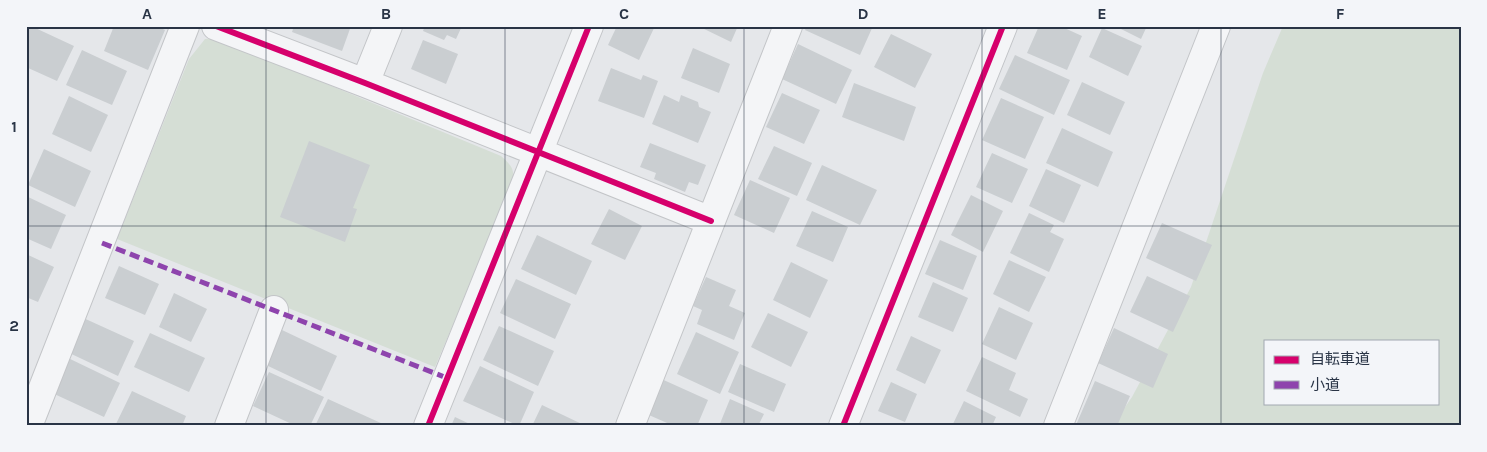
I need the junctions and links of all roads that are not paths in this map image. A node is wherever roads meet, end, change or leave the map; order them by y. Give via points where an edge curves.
1 (185, 26) edge
2 (216, 26) edge
3 (388, 26) edge
4 (589, 26) edge
5 (788, 26) edge
6 (1003, 26) edge
7 (1216, 26) edge
8 (365, 83) junction
9 (538, 153) junction
10 (711, 221) junction
11 (274, 310) dead end
12 (28, 426) edge
13 (228, 426) edge
14 (428, 426) edge
15 (630, 426) edge
16 (843, 426) edge
17 (1058, 426) edge

1 - 12 street
2 - 8 street
3 - 8 street
4 - 9 street
5 - 10 street
6 - 16 street
7 - 17 street
8 - 9 street
9 - 10 street
9 - 14 street
10 - 15 street
11 - 13 street

